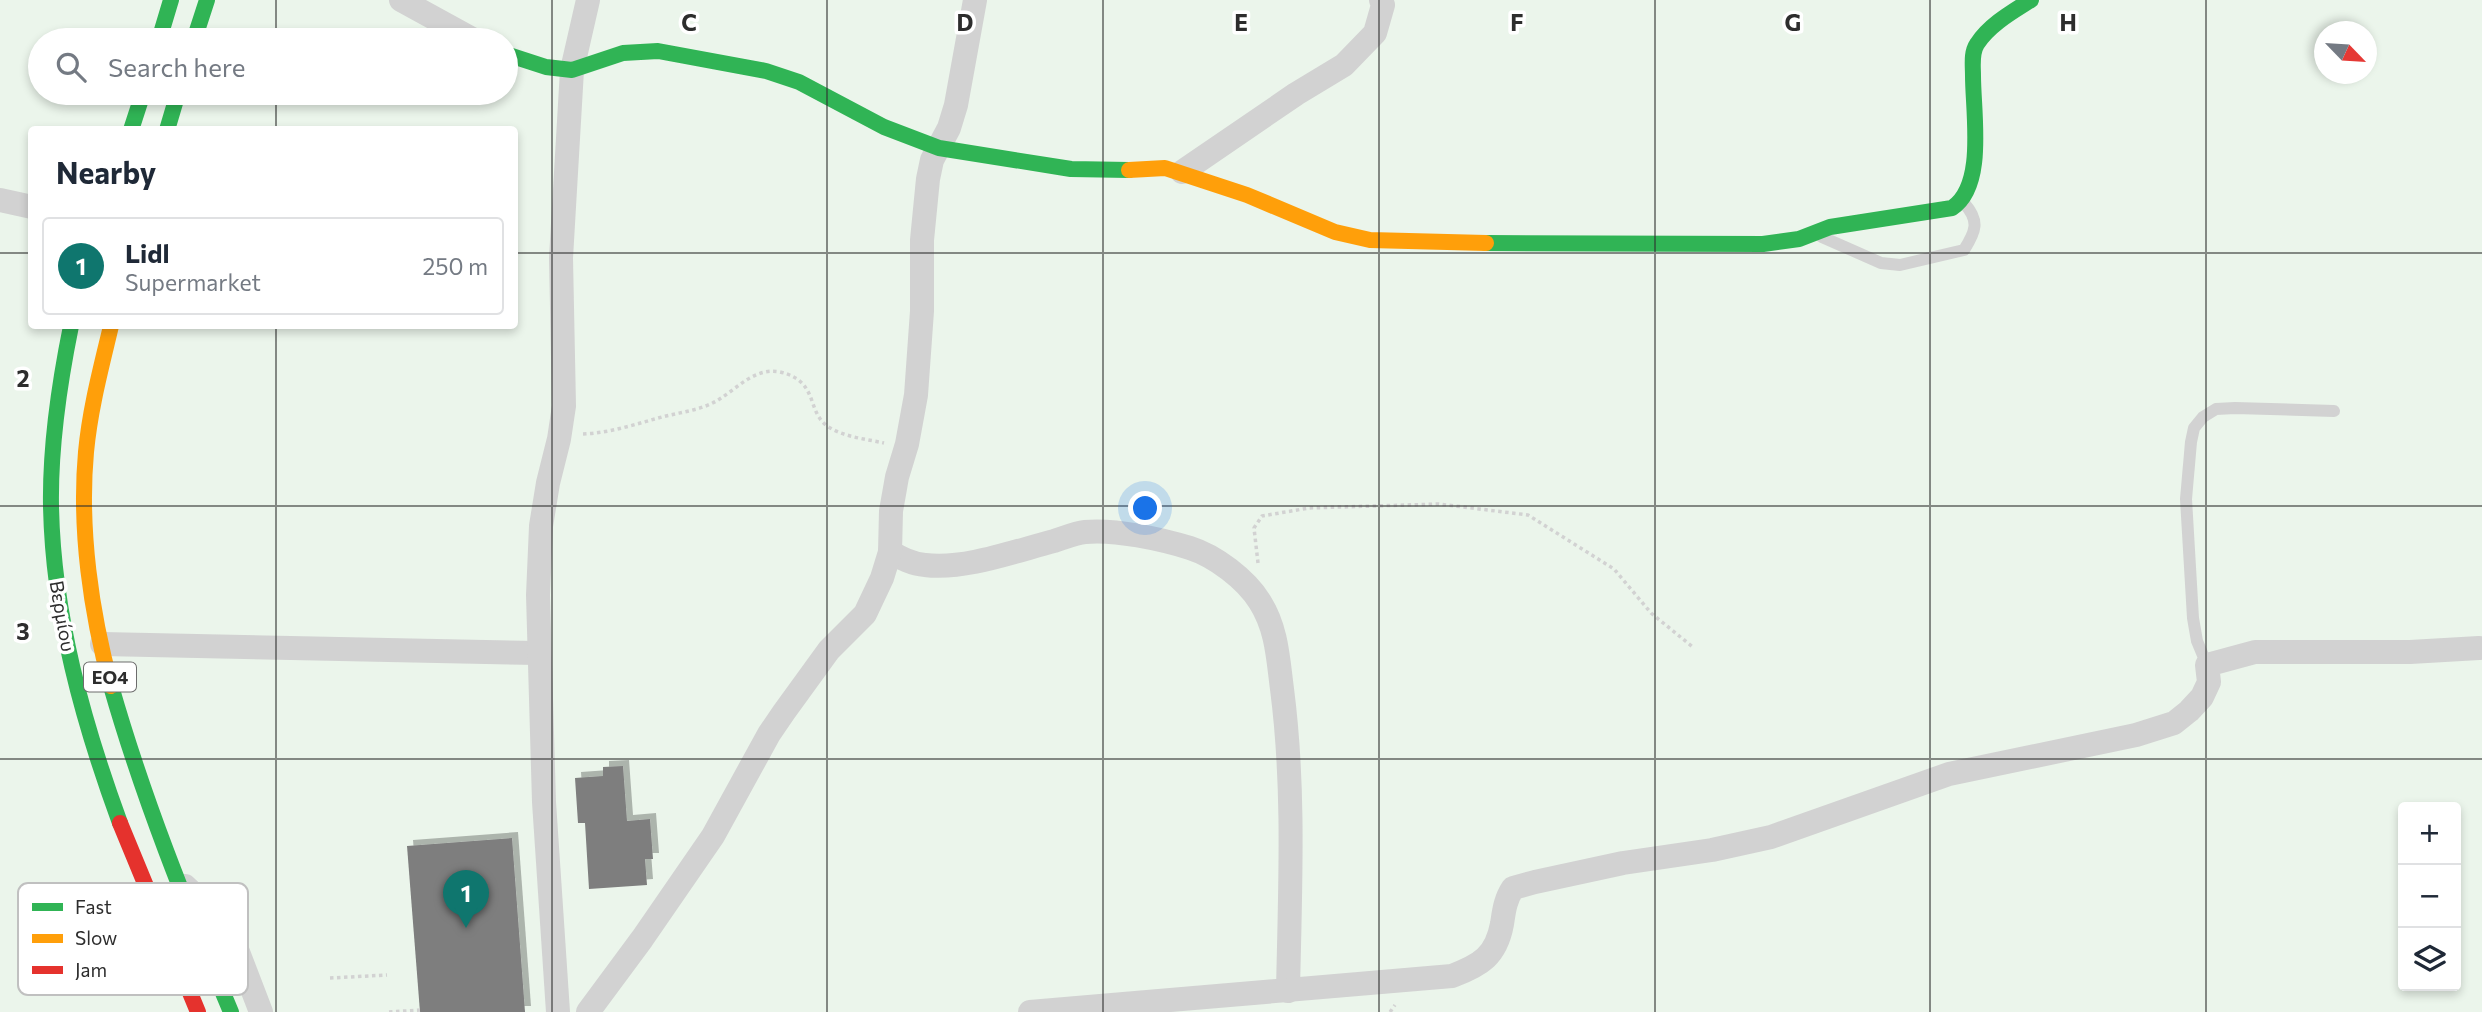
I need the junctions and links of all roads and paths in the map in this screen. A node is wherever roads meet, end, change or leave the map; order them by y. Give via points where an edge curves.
1 (171, 0) edge
2 (207, 0) edge
3 (401, 0) edge
4 (588, 0) edge
5 (975, 0) edge
6 (1381, 0) edge
7 (2031, 0) edge
8 (163, 28) edge
9 (198, 28) edge
10 (452, 28) edge
11 (518, 58) edge
12 (572, 70) junction
13 (138, 105) edge
14 (174, 105) edge
15 (132, 126) edge
16 (168, 126) edge
17 (939, 148) junction
18 (1182, 172) junction
19 (0, 200) edge
20 (1963, 202) junction
21 (28, 206) edge
22 (1816, 234) junction
23 (70, 329) edge
24 (110, 329) edge
25 (2334, 411) dead end
26 (559, 439) junction
27 (907, 444) junction
28 (890, 552) junction
29 (1260, 601) junction
30 (102, 644) junction
31 (1693, 648) dead end
32 (2479, 648) dead end
33 (538, 653) junction
34 (2207, 665) junction
35 (177, 877) junction
36 (144, 883) edge
37 (179, 883) edge
38 (183, 883) edge
39 (387, 975) dead end
40 (248, 978) edge
41 (330, 978) dead end
42 (1288, 991) junction
43 (191, 995) edge
44 (224, 995) edge
45 (420, 1010) edge
46 (198, 1012) edge
47 (231, 1012) edge
48 (261, 1012) edge
49 (389, 1012) edge
50 (558, 1012) edge
51 (588, 1012) edge
52 (1030, 1012) edge

1 - 8 street
2 - 9 street
3 - 10 street
4 - 12 street
5 - 17 street via 956,105
6 - 18 street via 1375,33 1344,65
7 - 20 street via 1975,44 1975,152
11 - 12 street
12 - 17 street via 623,52 658,51 766,71
12 - 26 street via 561,258 564,394
13 - 15 street
14 - 16 street
17 - 18 street via 1071,169
17 - 27 street via 928,179 916,395
18 - 22 street via 1335,232 1370,240 1763,244
19 - 21 street
20 - 22 street via 1952,208
20 - 22 lane via 1973,212 1975,223 1964,250 1900,265 1881,263
23 - 36 street, Βερμίου / ΕΟ4 via 54,414 51,465 61,612 85,718
24 - 30 street, Βερμίου / ΕΟ4 via 85,470 89,566
25 - 34 lane via 2216,410 2194,428 2186,499 2193,618
26 - 27 path via 611,431 710,405 746,379 778,372 803,383 828,426 856,437
26 - 33 street via 541,526
27 - 28 street via 891,511
28 - 29 street via 914,563 945,566 1085,532 1131,535 1191,548 1229,571
28 - 51 street via 865,614 800,688 713,836
29 - 31 path via 1254,528 1262,516 1308,508 1439,504 1528,515 1614,569 1651,613
29 - 42 street via 1277,641 1285,712 1292,835
30 - 33 street
30 - 35 street, Βερμίου / ΕΟ4 via 146,799
32 - 34 street via 2255,652
33 - 50 street
34 - 42 street via 2209,682 2202,697 2174,723 1949,774 1771,837 1513,888 1499,938 1476,967 1452,976
35 - 37 street, Βερμίου / ΕΟ4
35 - 38 street, Βερμίου
39 - 41 path
40 - 48 street, Βερμίου
42 - 52 street
43 - 46 street, Βερμίου / ΕΟ4
44 - 47 street, Βερμίου / ΕΟ4
45 - 49 path

